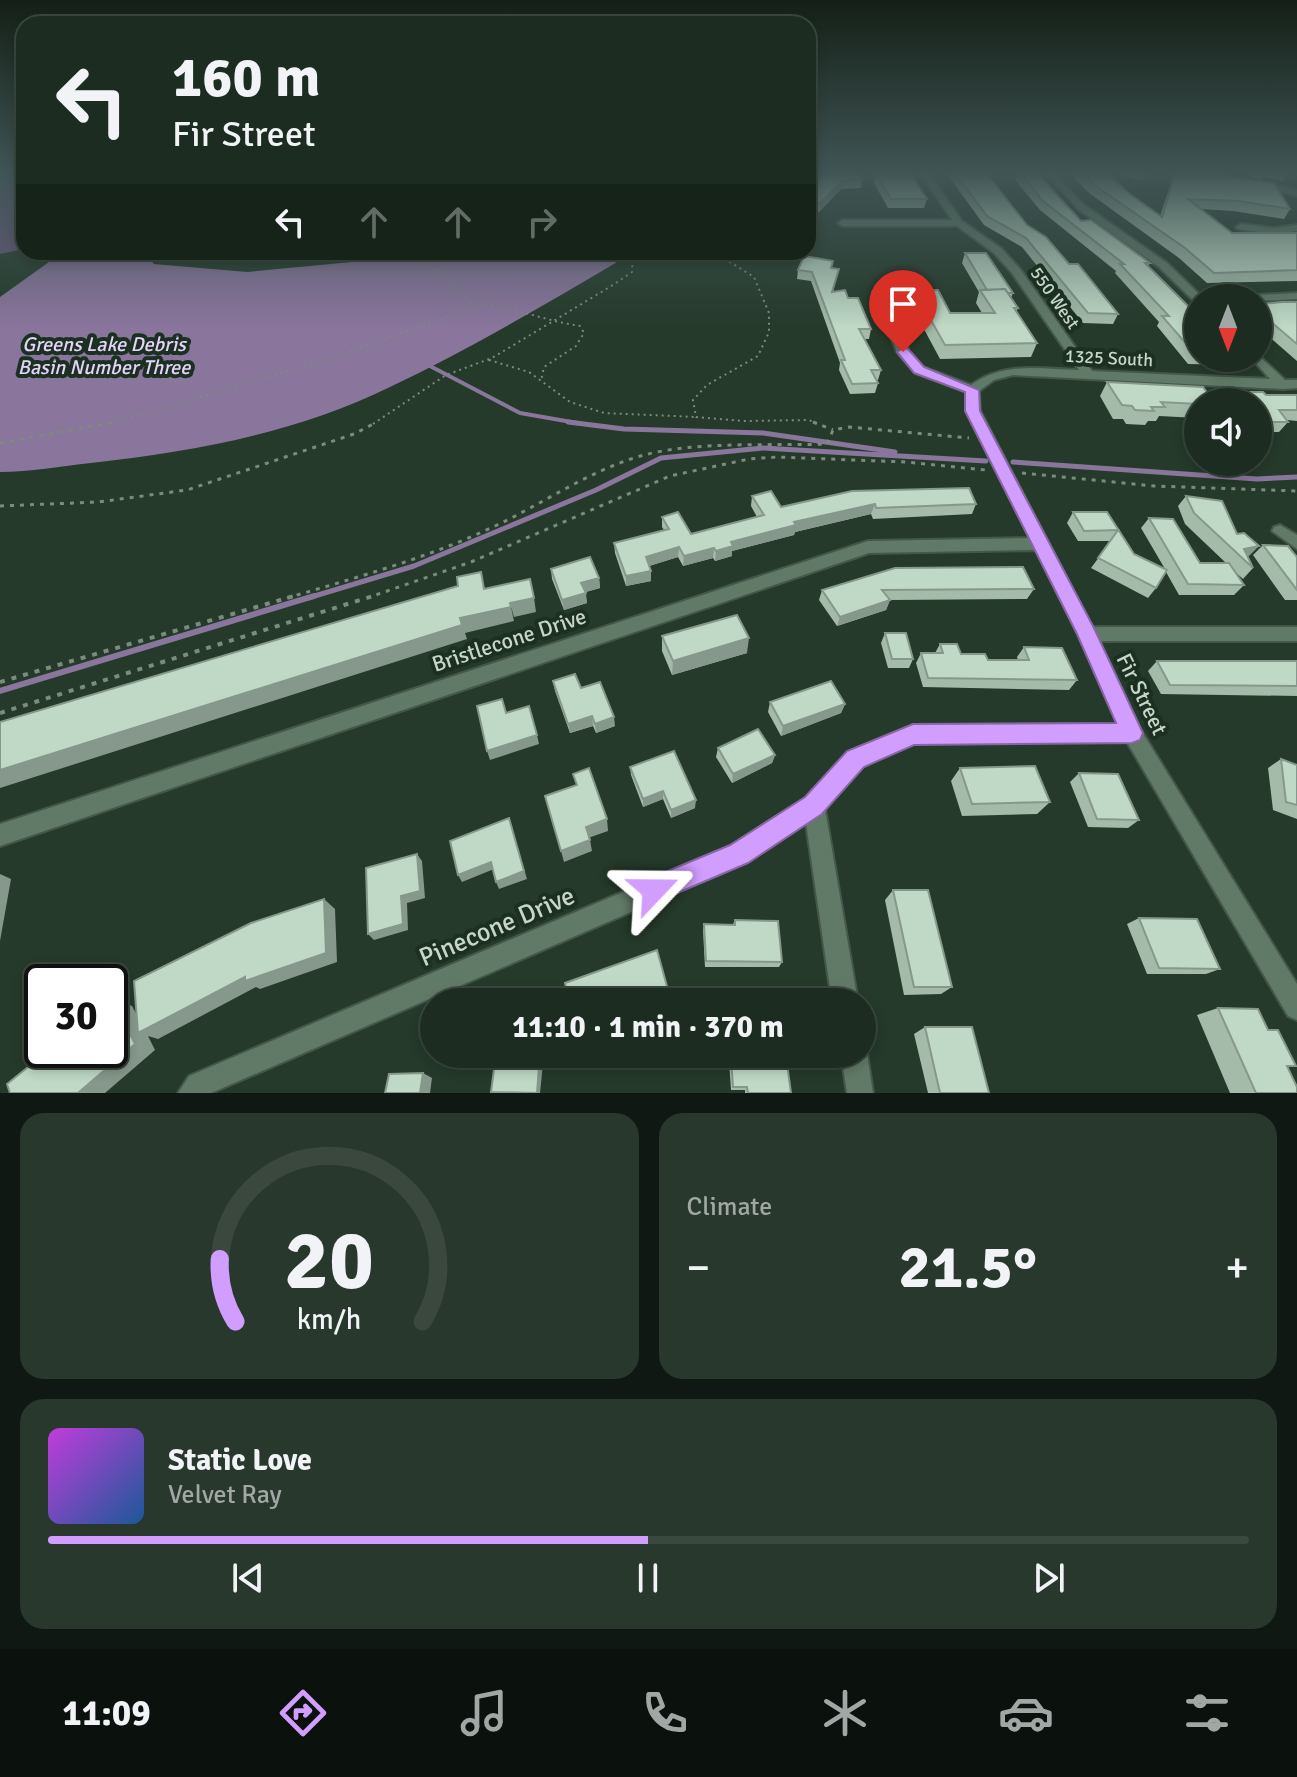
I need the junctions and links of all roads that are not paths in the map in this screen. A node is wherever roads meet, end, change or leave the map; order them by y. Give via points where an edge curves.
1 (962, 225) edge
2 (1106, 225) edge
3 (1241, 227) dead end
4 (1297, 228) edge
5 (1184, 285) edge
6 (878, 292) dead end
7 (1297, 296) edge
8 (1272, 297) edge
9 (1272, 370) edge
10 (1089, 375) junction
11 (1290, 385) edge
12 (972, 390) junction
13 (1280, 531) dead end
14 (1297, 543) edge
15 (1041, 544) junction
16 (1087, 634) junction
17 (1297, 634) edge
18 (1132, 733) junction
19 (814, 806) junction
20 (0, 835) edge
21 (843, 988) edge
22 (1297, 1007) edge
23 (856, 1068) edge
24 (191, 1093) edge
25 (860, 1093) edge

1 - 10 street, 550 West via 1016,271
2 - 5 street
3 - 4 street
6 - 12 street via 903,352 919,370
7 - 8 street
9 - 11 street
10 - 11 street, 1325 South
10 - 12 street, 1325 South via 1013,371 990,377
12 - 15 street, Fir Street via 973,411
13 - 14 street
15 - 16 street, Fir Street
15 - 20 street, Bristlecone Drive via 868,547
16 - 17 street
16 - 18 street, Fir Street
18 - 19 street, Pinecone Drive via 913,734 855,759
18 - 22 street, Fir Street
19 - 21 street
19 - 24 street, Pinecone Drive via 739,854 198,1085
23 - 25 street

